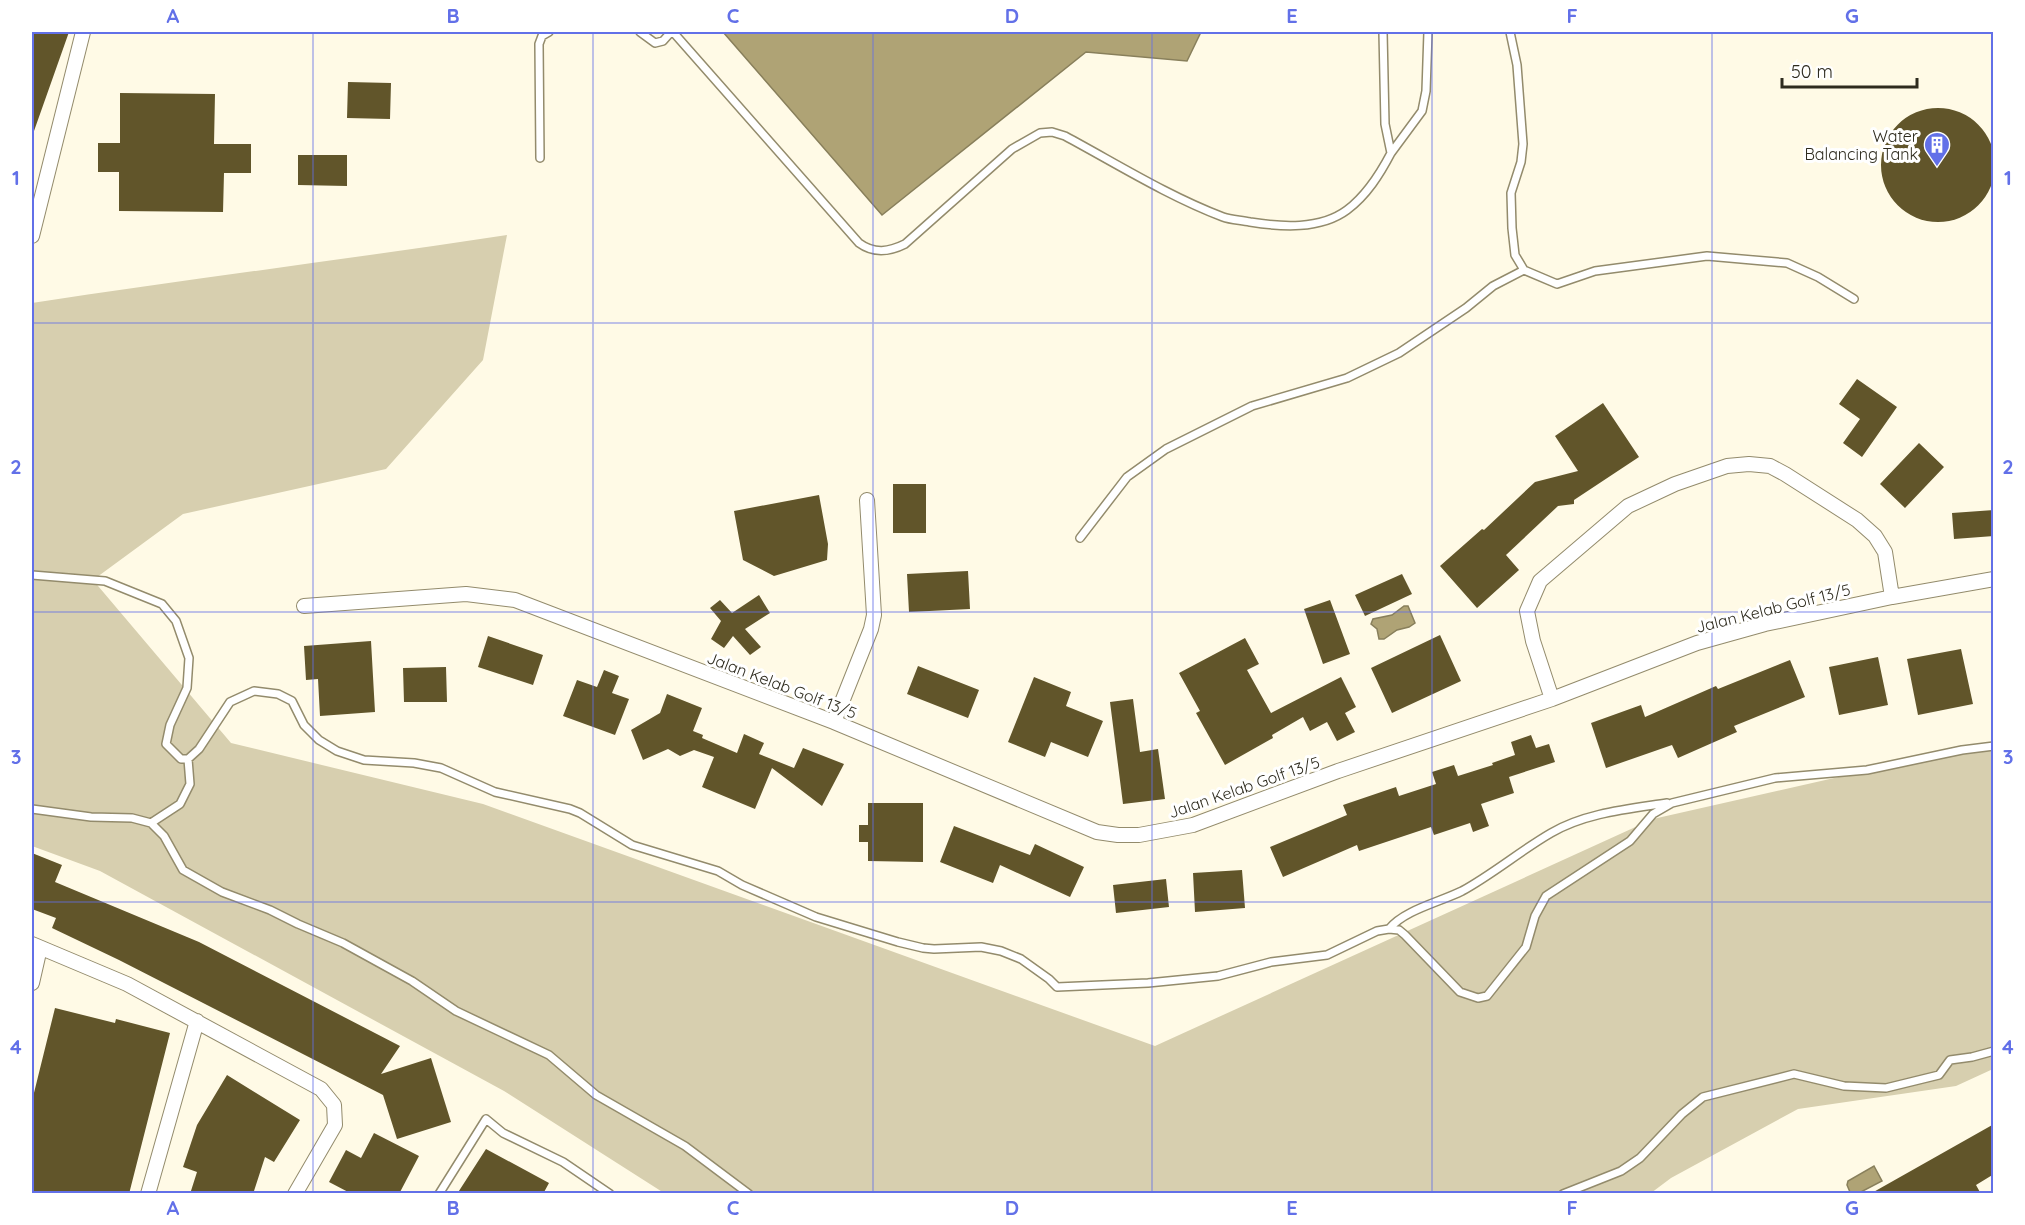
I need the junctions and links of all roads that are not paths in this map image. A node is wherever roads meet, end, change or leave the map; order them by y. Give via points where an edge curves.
1 (83, 32) edge
2 (549, 32) edge
3 (640, 32) edge
4 (672, 32) edge
5 (1383, 32) edge
6 (1428, 32) edge
7 (1510, 32) edge
8 (1391, 153) junction
9 (540, 158) dead end
10 (32, 236) edge
11 (1524, 270) junction
12 (1854, 299) dead end
13 (867, 500) dead end
14 (1080, 538) dead end
15 (32, 575) edge
16 (1994, 579) edge
17 (1892, 597) junction
18 (304, 606) dead end
19 (1552, 699) junction
20 (834, 722) junction
21 (1994, 746) edge
22 (188, 759) junction
23 (1672, 803) junction
24 (32, 809) edge
25 (151, 823) junction
26 (1389, 928) junction
27 (36, 946) edge
28 (32, 983) edge
29 (197, 1021) junction
30 (1994, 1050) edge
31 (148, 1194) edge
32 (295, 1194) edge
33 (439, 1194) edge
34 (610, 1194) edge
35 (749, 1194) edge
36 (1563, 1194) edge

1 - 10 street
2 - 9 lane via 542,36 539,45
3 - 4 lane via 655,43 663,42
4 - 8 lane via 868,249 881,251 904,244 1012,149 1040,133 1065,136 1170,194 1225,218 1296,227 1323,221 1346,210 1377,180
5 - 8 lane via 1385,124
6 - 8 lane via 1422,111
7 - 11 lane via 1517,64 1523,144 1511,193 1512,228 1515,255
11 - 12 lane via 1557,284 1595,272 1707,256 1749,259 1787,263
11 - 14 lane via 1493,286 1399,353 1347,378 1252,406 1166,449 1127,477
13 - 20 street via 872,630
15 - 22 lane via 105,581 162,604 176,621 189,658 187,688 166,744 181,759
16 - 17 street, Jalan Kelab Golf 13/5
17 - 19 street, Jalan Kelab Golf 13/5 via 1697,643
17 - 19 street via 1885,552 1857,520 1770,466 1726,466 1628,506 1540,581 1527,611
18 - 20 street, Jalan Kelab Golf 13/5 via 466,594 516,600
19 - 20 street, Jalan Kelab Golf 13/5 via 1193,825 1139,835 1097,832
21 - 23 lane via 1867,770 1775,778
22 - 25 lane via 190,783 180,804
22 - 26 lane via 200,749 230,702 254,691 278,694 292,701 304,726 337,751 364,760 441,768 495,792 570,809 632,844 718,871 816,917 923,948 981,947 1001,951 1021,959 1057,987 1218,976 1271,962 1327,956
23 - 26 lane via 1572,823 1461,891
23 - 26 lane via 1653,814 1630,841 1546,896 1526,947 1487,996 1478,998 1460,992 1405,935
24 - 25 lane
25 - 35 lane via 164,836 183,870 222,892 343,943 412,981 456,1011 549,1055 596,1095 685,1146
27 - 28 street
27 - 29 street via 127,984
29 - 31 street
29 - 32 street via 321,1089 334,1105 335,1125
30 - 36 lane via 1950,1060 1939,1075 1886,1088 1844,1086 1794,1074 1703,1097 1640,1158 1621,1171
33 - 34 lane via 486,1119 503,1133 563,1162

